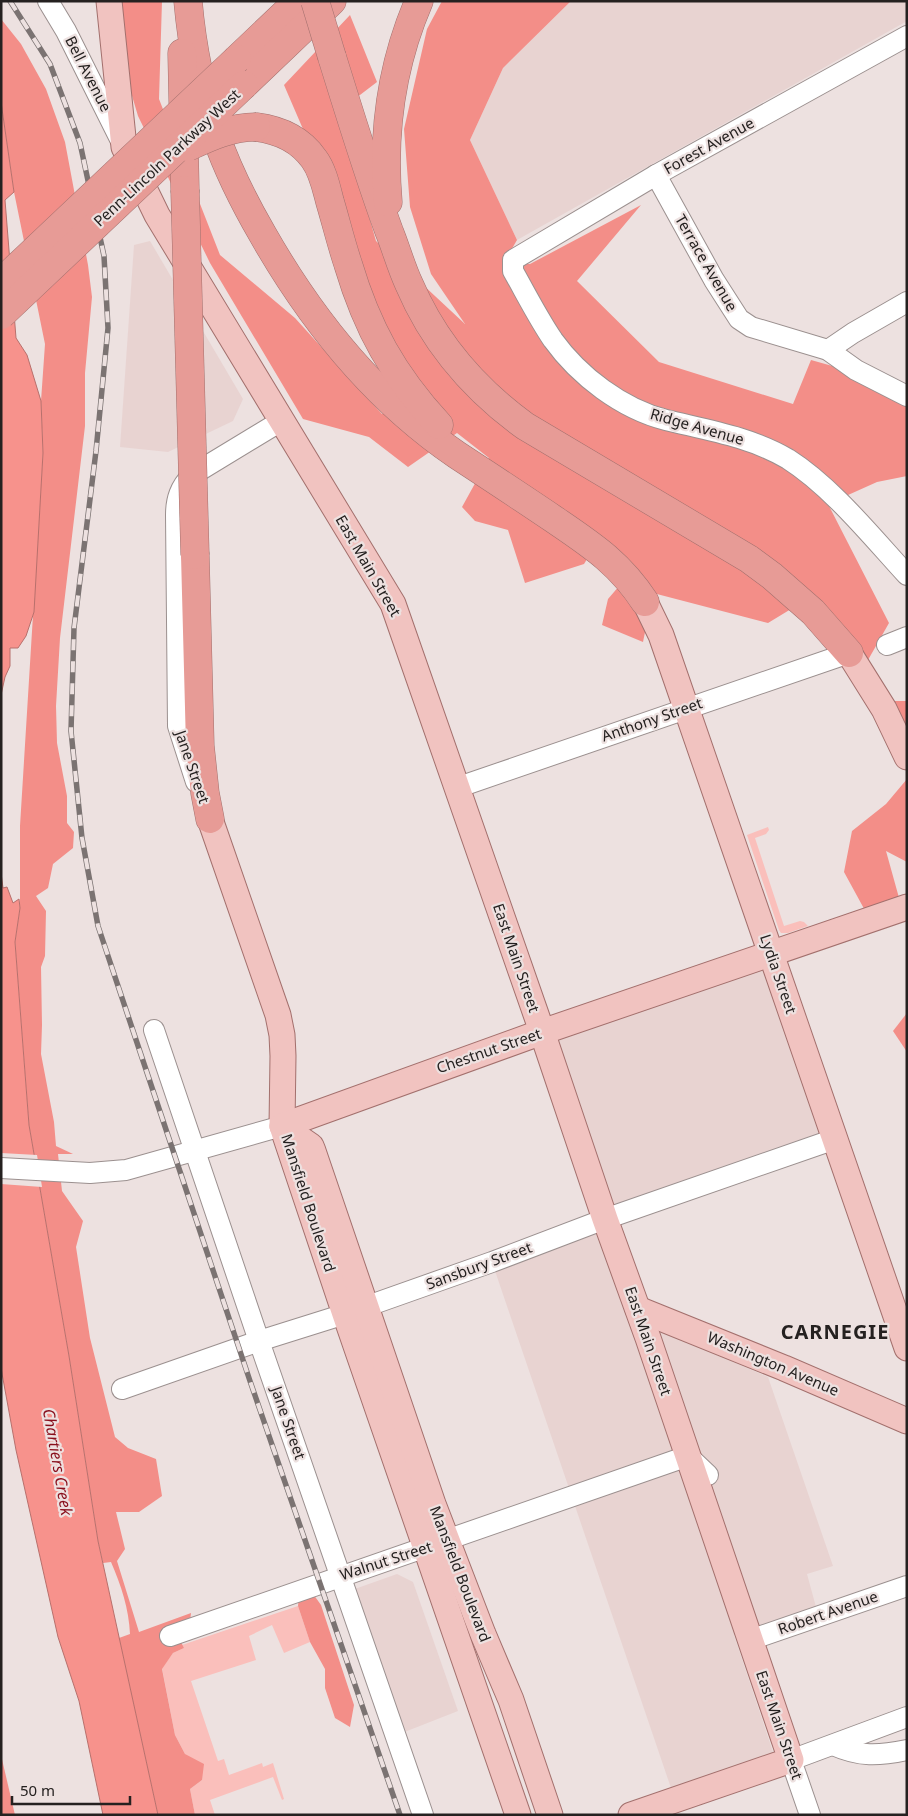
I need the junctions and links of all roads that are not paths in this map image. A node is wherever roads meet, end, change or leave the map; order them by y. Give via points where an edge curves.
1 (48, 1) edge
2 (109, 1) edge
3 (182, 1) edge
4 (188, 1) edge
5 (298, 1) edge
6 (315, 1) edge
7 (332, 1) edge
8 (420, 1) edge
9 (907, 36) edge
10 (240, 72) junction
11 (124, 147) junction
12 (167, 158) junction
13 (656, 175) junction
14 (391, 236) junction
15 (513, 260) joint
16 (1, 282) edge
17 (907, 302) edge
18 (1, 314) edge
19 (828, 350) junction
20 (907, 396) edge
21 (280, 421) junction
22 (491, 477) junction
23 (907, 575) edge
24 (644, 602) joint
25 (907, 637) edge
26 (887, 645) dead end
27 (849, 653) junction
28 (686, 709) junction
29 (907, 757) edge
30 (456, 788) junction
31 (210, 819) junction
32 (907, 907) edge
33 (771, 954) junction
34 (154, 1030) dead end
35 (542, 1032) junction
36 (282, 1126) junction
37 (835, 1138) junction
38 (196, 1151) junction
39 (1, 1168) edge
40 (605, 1219) junction
41 (638, 1309) junction
42 (356, 1310) junction
43 (259, 1341) junction
44 (907, 1348) edge
45 (122, 1388) dead end
46 (907, 1421) edge
47 (688, 1456) junction
48 (708, 1476) dead end
49 (437, 1544) junction
50 (341, 1576) junction
51 (907, 1586) edge
52 (170, 1636) dead end
53 (750, 1640) junction
54 (907, 1717) edge
55 (833, 1745) junction
56 (907, 1750) edge
57 (791, 1760) junction
58 (423, 1815) edge
59 (518, 1815) edge
60 (550, 1815) edge
61 (631, 1815) edge
62 (810, 1815) edge

1 - 11 street, Bell Avenue
2 - 11 main road
3 - 31 highway, bridge via 200,746
4 - 22 highway via 203,92 216,137 240,193 276,257 324,327 384,395 432,437
5 - 10 highway, Penn-Lincoln Parkway West
6 - 14 highway, bridge
7 - 10 highway, Penn-Lincoln Parkway West
8 - 14 highway via 393,78 388,112 386,163
9 - 13 street, Forest Avenue
10 - 12 highway, Penn-Lincoln Parkway West, bridge
10 - 16 highway, Penn-Lincoln Parkway West, bridge
11 - 21 main road, East Main Street via 157,215
12 - 18 highway, Penn-Lincoln Parkway West, bridge
12 - 22 highway, bridge via 223,132 245,127 268,128 300,143 315,160 324,181 356,290 378,342 421,405
13 - 15 street, Forest Avenue
13 - 19 street, Terrace Avenue via 739,319 751,327
14 - 27 highway via 409,285 431,326 458,365 489,398 547,440 749,559 814,612
15 - 23 street, Ridge Avenue via 513,271 553,340 588,378 638,410 731,436 788,459 818,482
17 - 19 street
19 - 20 street, Terrace Avenue via 856,370
21 - 30 main road, East Main Street via 393,604
21 - 31 street, Jane Street via 192,476 181,488 178,498 178,726
22 - 24 highway via 611,560
24 - 28 main road, Lydia Street via 661,635
25 - 26 street
27 - 28 street, Anthony Street
27 - 29 main road via 884,709
28 - 30 street, Anthony Street
28 - 33 main road, Lydia Street
30 - 35 main road, East Main Street
31 - 36 main road, Jane Street via 278,1015 282,1049
32 - 33 main road, Chestnut Street
33 - 35 main road, Chestnut Street
33 - 37 main road, Lydia Street
34 - 38 street, Jane Street
35 - 36 main road, Chestnut Street
35 - 40 main road, East Main Street
36 - 38 street, Chestnut Street
36 - 42 main road, Mansfield Boulevard
37 - 40 street, Sansbury Street
37 - 44 main road, Lydia Street
38 - 39 street, Chestnut Street via 103,1173
38 - 43 street, Jane Street
40 - 41 main road, East Main Street
40 - 42 street, Sansbury Street
41 - 46 main road, Washington Avenue
41 - 47 main road, East Main Street
42 - 43 street, Sansbury Street
42 - 49 main road, Mansfield Boulevard
43 - 45 street, Sansbury Street
43 - 50 street, Jane Street
47 - 48 street
47 - 49 street, Walnut Street
47 - 53 main road, East Main Street
49 - 50 street, Walnut Street
49 - 59 main road, Mansfield Boulevard
49 - 60 main road, Mansfield Boulevard via 483,1634
50 - 52 street, Walnut Street
50 - 58 street, Jane Street
51 - 53 street, Robert Avenue
53 - 57 main road, East Main Street
54 - 55 street
55 - 56 street via 865,1755
55 - 57 street
57 - 61 main road
57 - 62 street, East Main Street

